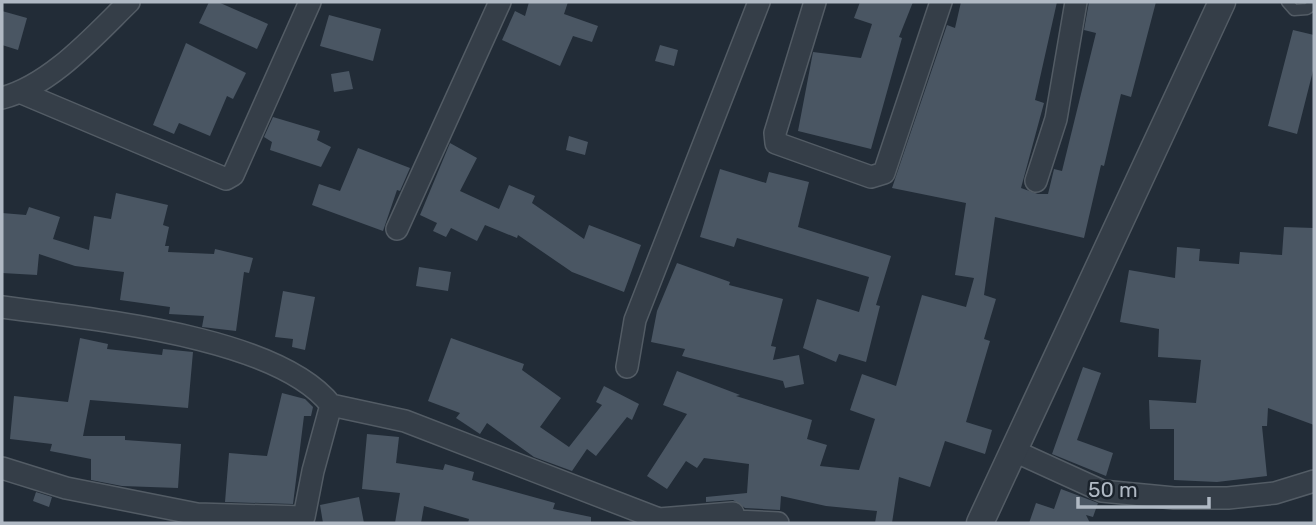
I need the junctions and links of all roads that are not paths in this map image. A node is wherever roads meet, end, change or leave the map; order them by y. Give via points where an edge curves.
1 (129, 2) edge
2 (310, 2) edge
3 (500, 2) edge
4 (759, 2) edge
5 (815, 2) edge
6 (941, 2) edge
7 (1076, 2) edge
8 (1222, 2) edge
9 (1287, 2) edge
10 (1314, 4) edge
11 (12, 95) edge
12 (1036, 181) dead end
13 (397, 229) dead end
14 (2, 307) edge
15 (627, 367) dead end
16 (331, 405) junction
17 (1012, 450) junction
18 (2, 468) edge
19 (1314, 481) edge
20 (778, 523) edge
21 (980, 523) edge

1 - 11 street via 82,48
2 - 11 street via 233,175 226,179
3 - 13 street
4 - 15 street via 635,320
5 - 6 street via 775,133 776,143 871,177 884,173
7 - 12 street via 1056,119
8 - 17 street
9 - 10 lane via 1294,10
14 - 16 street via 179,333 263,361 320,391
16 - 18 street via 304,517 197,514 66,488
16 - 20 street via 405,421 659,519 733,513 735,521
17 - 19 street via 1102,491 1228,498 1275,493
17 - 21 street

